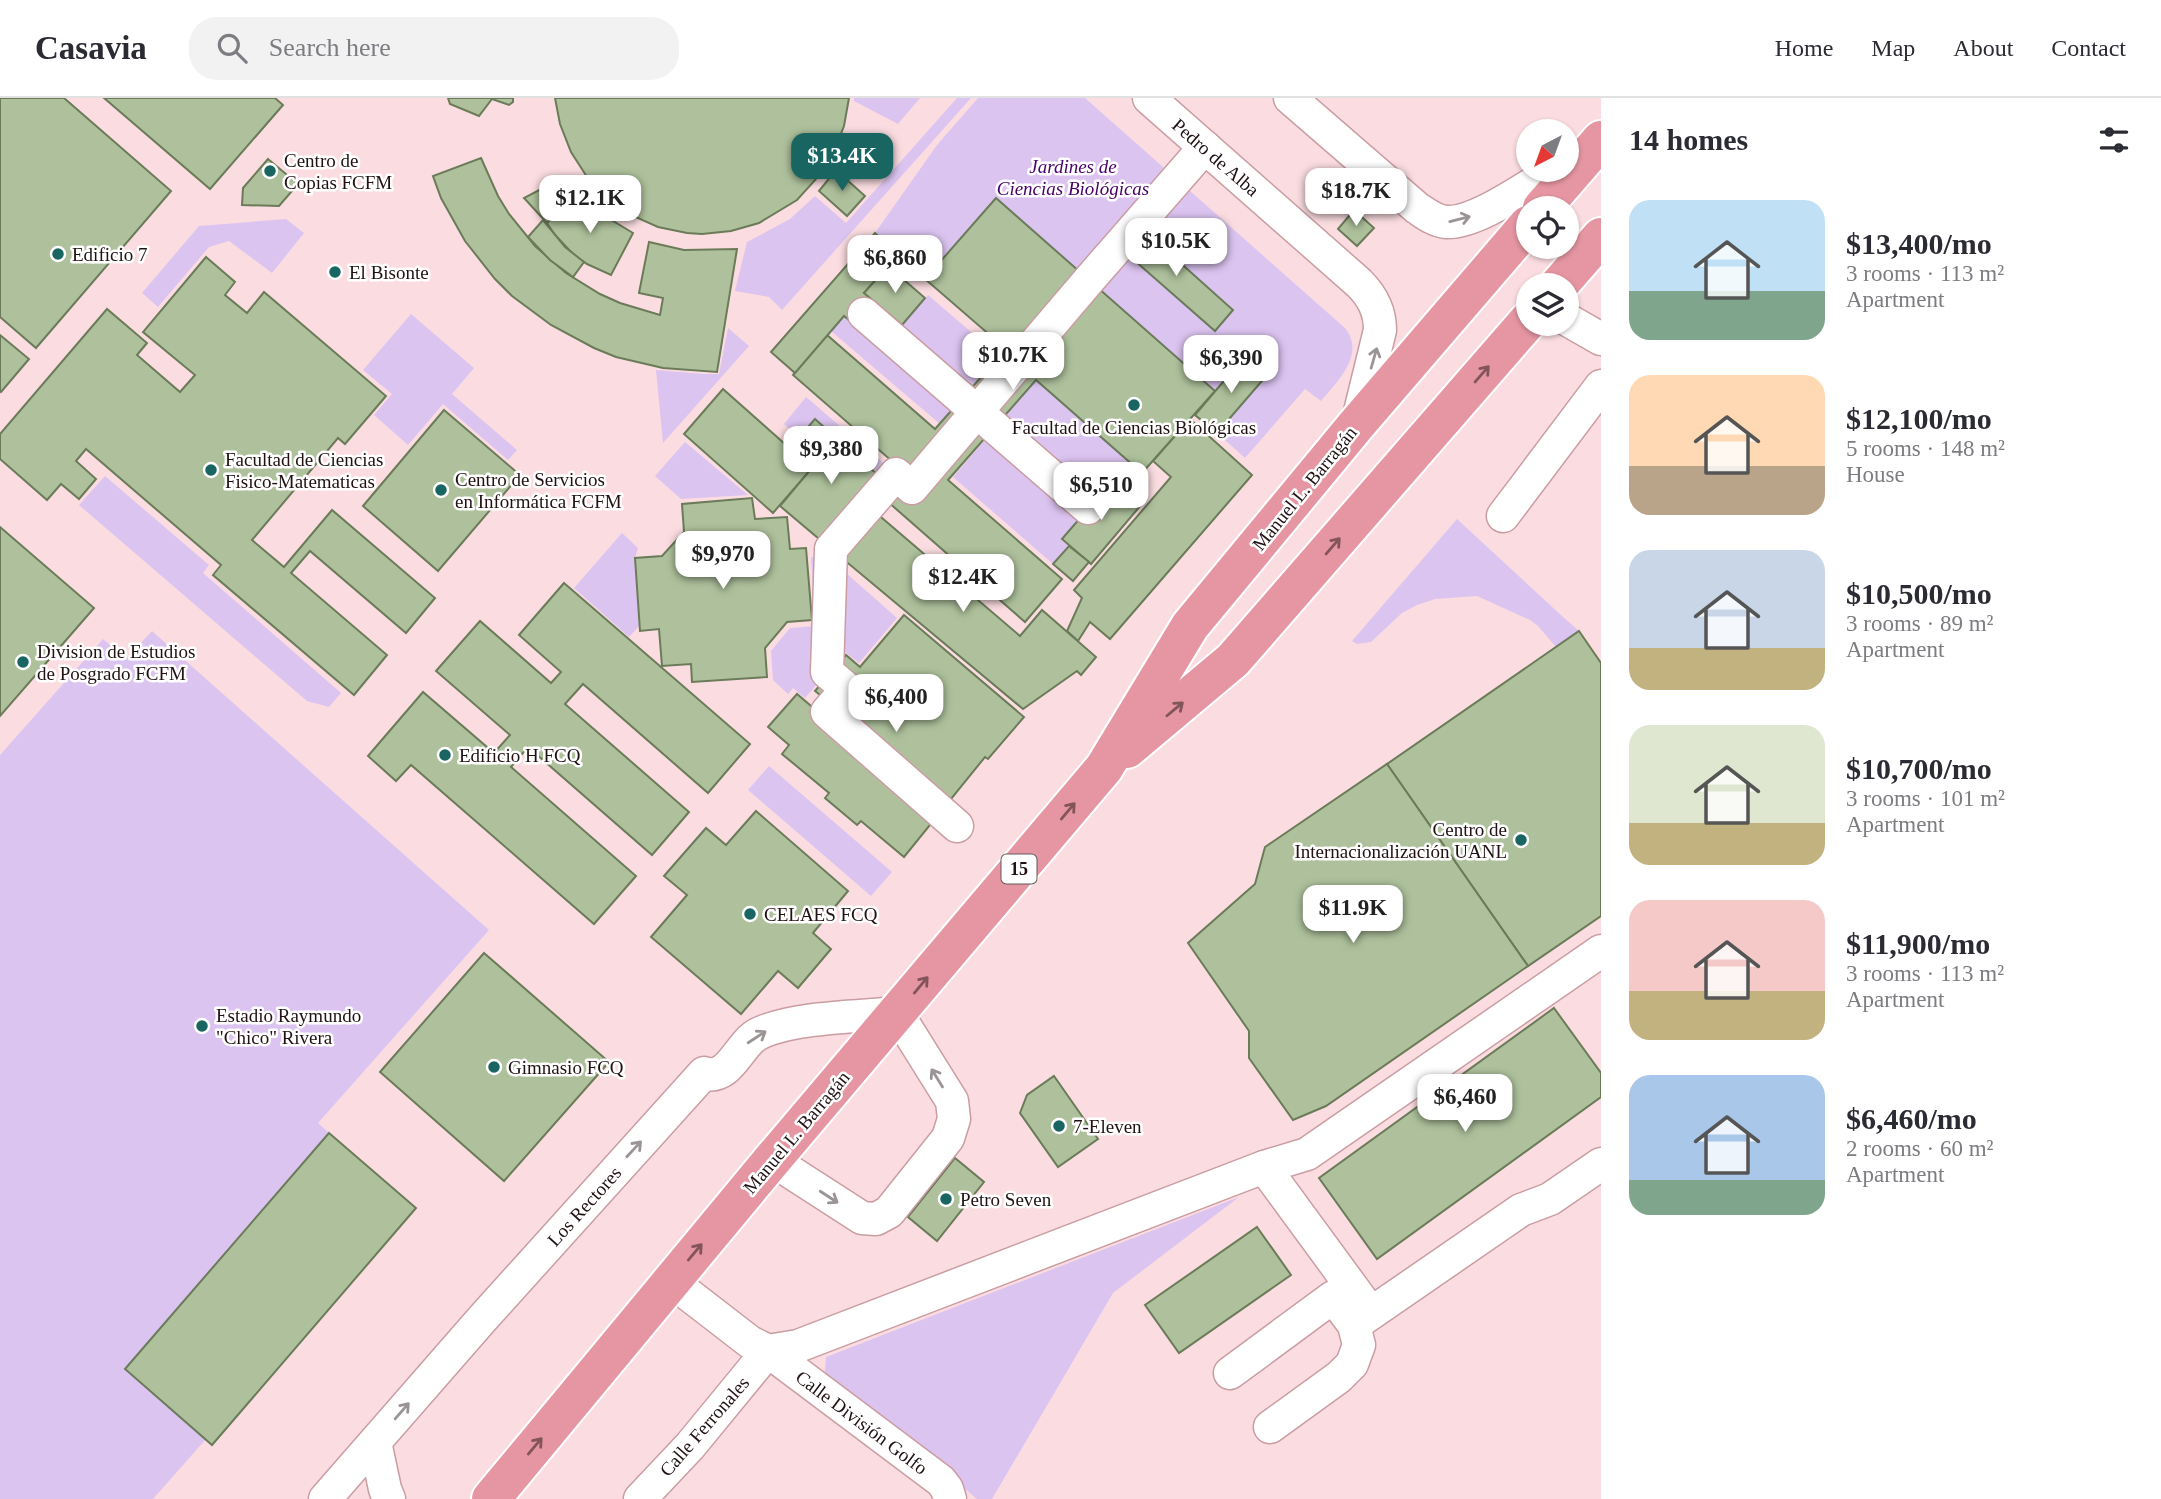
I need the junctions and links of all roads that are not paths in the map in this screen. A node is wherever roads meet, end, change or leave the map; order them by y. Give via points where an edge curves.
1 (1149, 98) edge
2 (1290, 98) edge
3 (1205, 147) junction
4 (1588, 150) edge
5 (1534, 182) edge
6 (1552, 196) edge
7 (1601, 237) edge
8 (1516, 239) edge
9 (1570, 273) edge
10 (864, 314) dead end
11 (1579, 326) edge
12 (1516, 335) edge
13 (1601, 339) edge
14 (1601, 386) edge
15 (977, 412) junction
16 (1357, 424) junction
17 (1088, 509) dead end
18 (1503, 516) dead end
19 (1104, 768) junction
20 (957, 826) dead end
21 (1597, 961) edge
22 (897, 1013) junction
23 (772, 1160) junction
24 (1601, 1164) edge
25 (1264, 1167) junction
26 (671, 1281) junction
27 (1363, 1319) junction
28 (768, 1351) junction
29 (1230, 1373) dead end
30 (1270, 1427) dead end
31 (374, 1442) junction
32 (950, 1498) edge
33 (325, 1499) edge
34 (389, 1499) edge
35 (491, 1499) edge
36 (640, 1499) edge

1 - 3 street, Pedro de Alba
2 -> 5 street via 1430,217 1458,221
3 - 15 street
16 -> 3 street, Pedro de Alba via 1380,330 1373,300
4 - 6 highway
7 - 9 highway
8 - 16 highway, Manuel L. Barragán / 15
10 - 15 street
11 - 13 street
19 -> 12 highway, Manuel L. Barragán / 15 via 1233,660
14 - 18 street
15 - 17 street
15 - 20 street via 912,488 896,474 831,549 827,672 847,689 827,712
16 - 19 highway, Manuel L. Barragán / 15 via 1190,626
22 -> 19 highway, Manuel L. Barragán / 15
21 - 25 street via 1307,1154
22 - 23 highway, Manuel L. Barragán / 15
23 -> 22 street via 862,1218 876,1219 889,1212 947,1138 954,1119 952,1101
31 -> 22 street, Los Rectores via 704,1073 722,1071 751,1039 787,1023
26 -> 23 highway, Manuel L. Barragán / 15
24 - 27 street via 1550,1199 1521,1210
25 - 27 street
25 - 28 street via 798,1346
26 - 28 street, Calle División Golfo
35 -> 26 highway, Manuel L. Barragán / 15
27 - 29 street via 1333,1297
27 - 30 street via 1352,1364
28 - 32 street, Calle División Golfo via 941,1481
28 - 36 street, Calle Ferronales via 691,1446
31 - 33 street, Los Rectores
31 - 34 street

